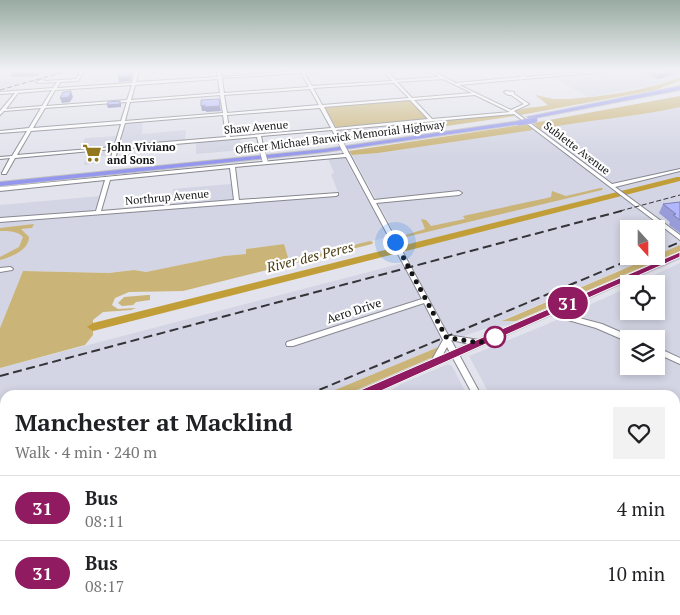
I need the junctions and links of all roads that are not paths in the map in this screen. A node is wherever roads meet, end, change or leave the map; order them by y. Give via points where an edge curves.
1 (412, 99) edge
2 (11, 100) edge
3 (49, 100) edge
4 (146, 100) edge
5 (224, 100) edge
6 (318, 100) edge
7 (403, 100) edge
8 (485, 100) edge
9 (521, 100) edge
10 (624, 100) edge
11 (640, 100) edge
12 (128, 101) junction
13 (321, 106) junction
14 (44, 108) junction
15 (2, 109) edge
16 (225, 114) junction
17 (515, 117) junction
18 (532, 118) junction
19 (431, 120) junction
20 (123, 122) junction
21 (333, 129) junction
22 (30, 130) junction
23 (0, 132) edge
24 (259, 136) junction
25 (228, 138) junction
26 (116, 148) junction
27 (347, 153) junction
28 (13, 157) junction
29 (0, 158) edge
30 (112, 162) dead end
31 (265, 162) junction
32 (232, 166) junction
33 (680, 170) edge
34 (2, 175) edge
35 (108, 178) junction
36 (0, 184) edge
37 (613, 187) junction
38 (0, 189) edge
39 (459, 193) dead end
40 (336, 194) dead end
41 (237, 202) junction
42 (372, 202) junction
43 (98, 213) junction
44 (0, 220) edge
45 (680, 238) edge
46 (680, 255) edge
47 (10, 269) dead end
48 (0, 270) edge
49 (426, 300) junction
50 (549, 312) junction
51 (620, 335) edge
52 (447, 338) junction
53 (479, 343) junction
54 (290, 344) dead end
55 (455, 354) junction
56 (665, 354) edge
57 (680, 361) edge
58 (434, 363) junction
59 (372, 390) edge
60 (474, 390) edge

1 - 19 street
2 - 15 street
3 - 14 street
4 - 12 street
5 - 16 street
6 - 13 street
7 - 13 street
8 - 17 street, Sublette Avenue
9 - 17 street via 527,104
10 - 18 highway, Officer Michael Barwick Memorial Highway
11 - 18 highway, Officer Michael Barwick Memorial Highway
12 - 14 street
12 - 20 street
13 - 16 street
13 - 21 street
14 - 15 street
14 - 22 street
16 - 20 street
16 - 25 street
17 - 18 highway, Officer Michael Barwick Memorial Highway, bridge
17 - 19 street, Shaw Avenue
17 - 34 highway, Officer Michael Barwick Memorial Highway via 312,148
17 - 36 highway, Officer Michael Barwick Memorial Highway via 417,139
17 - 37 street, Sublette Avenue
19 - 21 street, Shaw Avenue
20 - 22 street
20 - 26 street
21 - 24 street, Shaw Avenue
21 - 27 street, bridge
22 - 23 street
22 - 28 street
24 - 25 street, Shaw Avenue
24 - 31 street, bridge
25 - 26 street, Shaw Avenue
26 - 28 street, Shaw Avenue
26 - 30 street
27 - 31 street
27 - 42 street
28 - 29 street, Shaw Avenue
28 - 34 street
31 - 32 street
32 - 35 street
32 - 41 street
33 - 37 street
35 - 38 street
35 - 43 street
37 - 45 street, Sublette Avenue
39 - 42 street
40 - 41 street, Northrup Avenue
41 - 43 street, Northrup Avenue
42 - 49 street
43 - 44 street, Northrup Avenue
46 - 50 main road
47 - 48 street
49 - 52 street
49 - 54 street, Aero Drive
50 - 51 street
50 - 53 main road
52 - 53 street
52 - 55 street
52 - 58 street
53 - 55 main road
55 - 58 main road
55 - 60 street
56 - 57 street
58 - 59 main road

